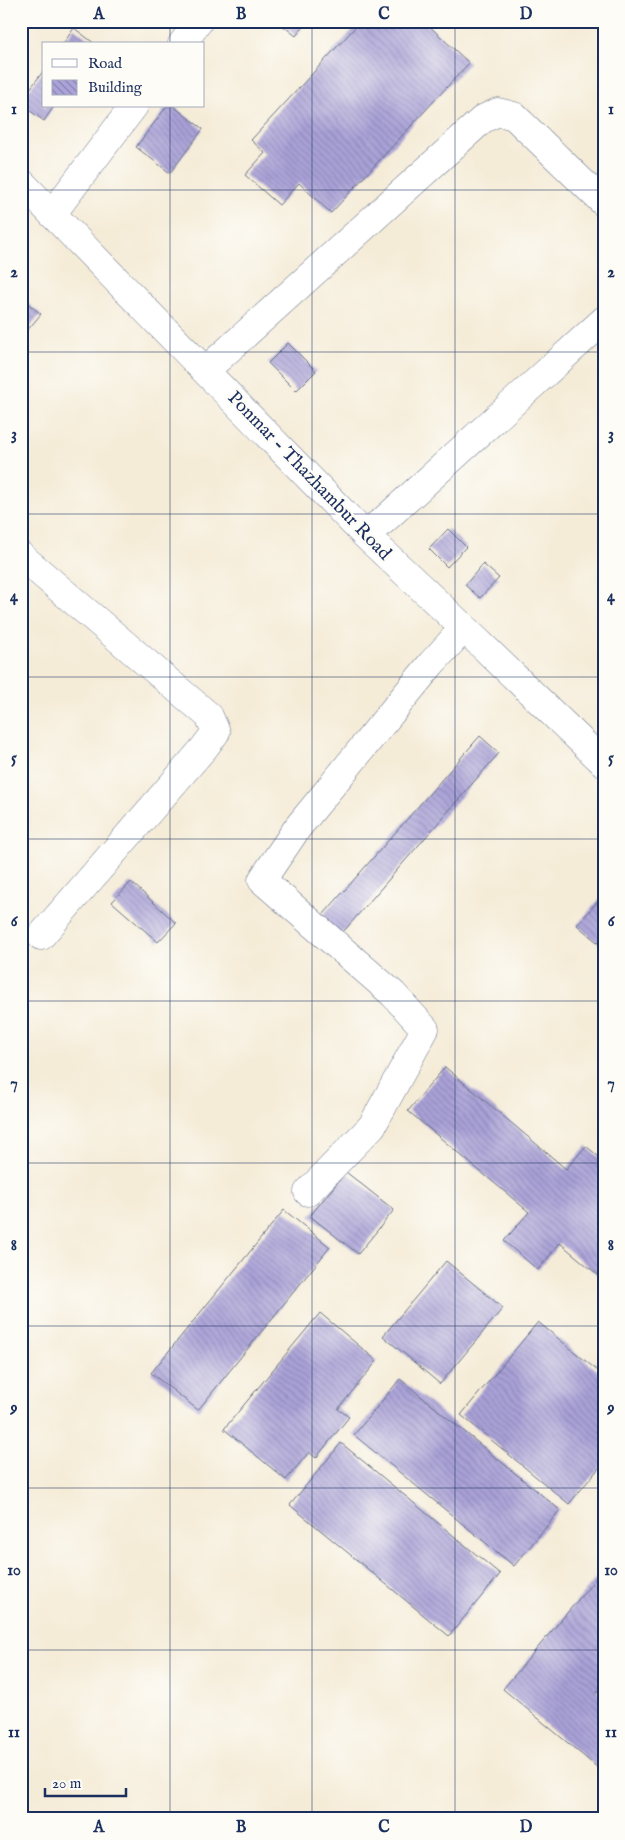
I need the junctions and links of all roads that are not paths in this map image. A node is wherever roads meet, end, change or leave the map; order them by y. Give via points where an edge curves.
1 (199, 21) edge
2 (183, 42) edge
3 (132, 108) edge
4 (21, 182) edge
5 (604, 202) edge
6 (52, 214) junction
7 (604, 320) edge
8 (206, 370) junction
9 (364, 534) junction
10 (21, 556) edge
11 (464, 628) junction
12 (604, 763) edge
13 (40, 936) dead end
14 (308, 1192) dead end

1 - 2 street
3 - 6 street
4 - 6 street, Ponmar - Thazhambur Road
5 - 8 street via 514,116 498,112 483,119
6 - 8 street, Ponmar - Thazhambur Road
7 - 9 street via 384,521
8 - 9 street, Ponmar - Thazhambur Road
9 - 11 street, Ponmar - Thazhambur Road
10 - 13 street via 209,716 216,732
11 - 12 street, Ponmar - Thazhambur Road
11 - 14 street via 304,820 262,880 393,994 425,1029 372,1126

